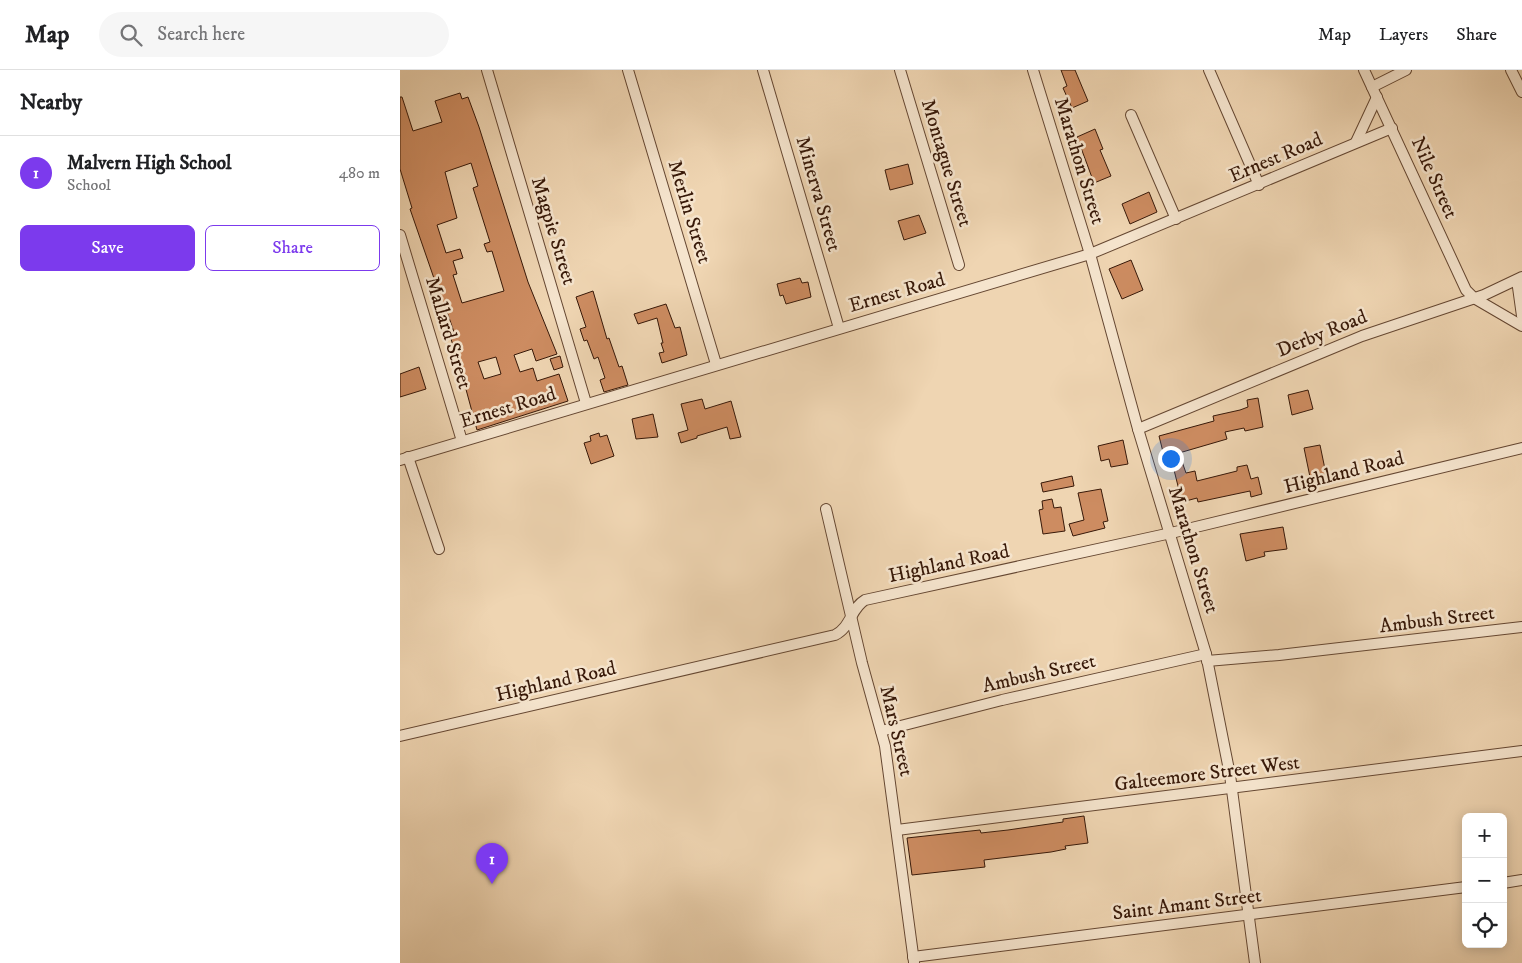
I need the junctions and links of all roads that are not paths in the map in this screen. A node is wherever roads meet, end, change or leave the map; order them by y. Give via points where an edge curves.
1 (487, 70) edge
2 (628, 70) edge
3 (763, 70) edge
4 (900, 70) edge
5 (1033, 70) edge
6 (1209, 70) edge
7 (1364, 70) edge
8 (1406, 70) edge
9 (1511, 70) edge
10 (1372, 87) junction
11 (1522, 92) edge
12 (1377, 97) junction
13 (1131, 115) dead end
14 (1392, 128) junction
15 (1356, 142) junction
16 (1259, 185) junction
17 (1176, 220) junction
18 (400, 235) edge
19 (1090, 254) junction
20 (959, 265) dead end
21 (1520, 278) edge
22 (1474, 298) junction
23 (1522, 316) edge
24 (1522, 326) edge
25 (839, 328) junction
26 (716, 364) junction
27 (586, 403) junction
28 (1138, 429) junction
29 (462, 441) junction
30 (1522, 448) edge
31 (404, 458) edge
32 (826, 509) dead end
33 (1170, 533) junction
34 (439, 550) dead end
35 (852, 619) junction
36 (1522, 627) edge
37 (1206, 657) junction
38 (881, 731) junction
39 (400, 736) edge
40 (1522, 751) edge
41 (1232, 788) junction
42 (897, 830) junction
43 (1522, 880) edge
44 (1507, 882) edge
45 (1462, 888) edge
46 (1249, 914) junction
47 (914, 960) edge
48 (1255, 963) edge

1 - 27 street, Magpie Street
2 - 26 street, Merlin Street
3 - 25 street, Minerva Street
4 - 20 street, Montague Street
5 - 19 street, Marathon Street
6 - 16 street
7 - 10 street, Nile Street
8 - 10 street
9 - 11 street
10 - 12 street, Nile Street
12 - 14 street, Nile Street
12 - 15 street
13 - 17 street
14 - 15 street, Ernest Road
14 - 22 street, Nile Street via 1466,290
15 - 16 street, Ernest Road
16 - 17 street, Ernest Road
17 - 19 street, Ernest Road
18 - 29 street, Mallard Street
19 - 25 street, Ernest Road
19 - 28 street, Marathon Street
21 - 22 street, Derby Road
21 - 23 street
22 - 24 street
22 - 28 street, Derby Road via 1362,336
25 - 26 street, Ernest Road
26 - 27 street, Ernest Road
27 - 29 street, Ernest Road
28 - 33 street, Marathon Street
29 - 31 street, Ernest Road
30 - 33 street, Highland Road
31 - 34 street
32 - 35 street, Mars Street
33 - 35 street, Highland Road via 866,600 859,605
33 - 37 street, Marathon Street
35 - 38 street, Mars Street
35 - 39 street, Highland Road via 840,632 824,638
36 - 37 street, Ambush Street via 1308,652
37 - 38 street, Ambush Street via 1002,700
37 - 41 street, Marathon Street
38 - 42 street, Mars Street via 888,758
40 - 41 street, Galteemore Street West
41 - 42 street, Galteemore Street West
41 - 46 street, Marathon Street
42 - 47 street, Mars Street
43 - 44 street
45 - 46 street, Saint Amant Street
46 - 47 street, Saint Amant Street
46 - 48 street, Marathon Street

